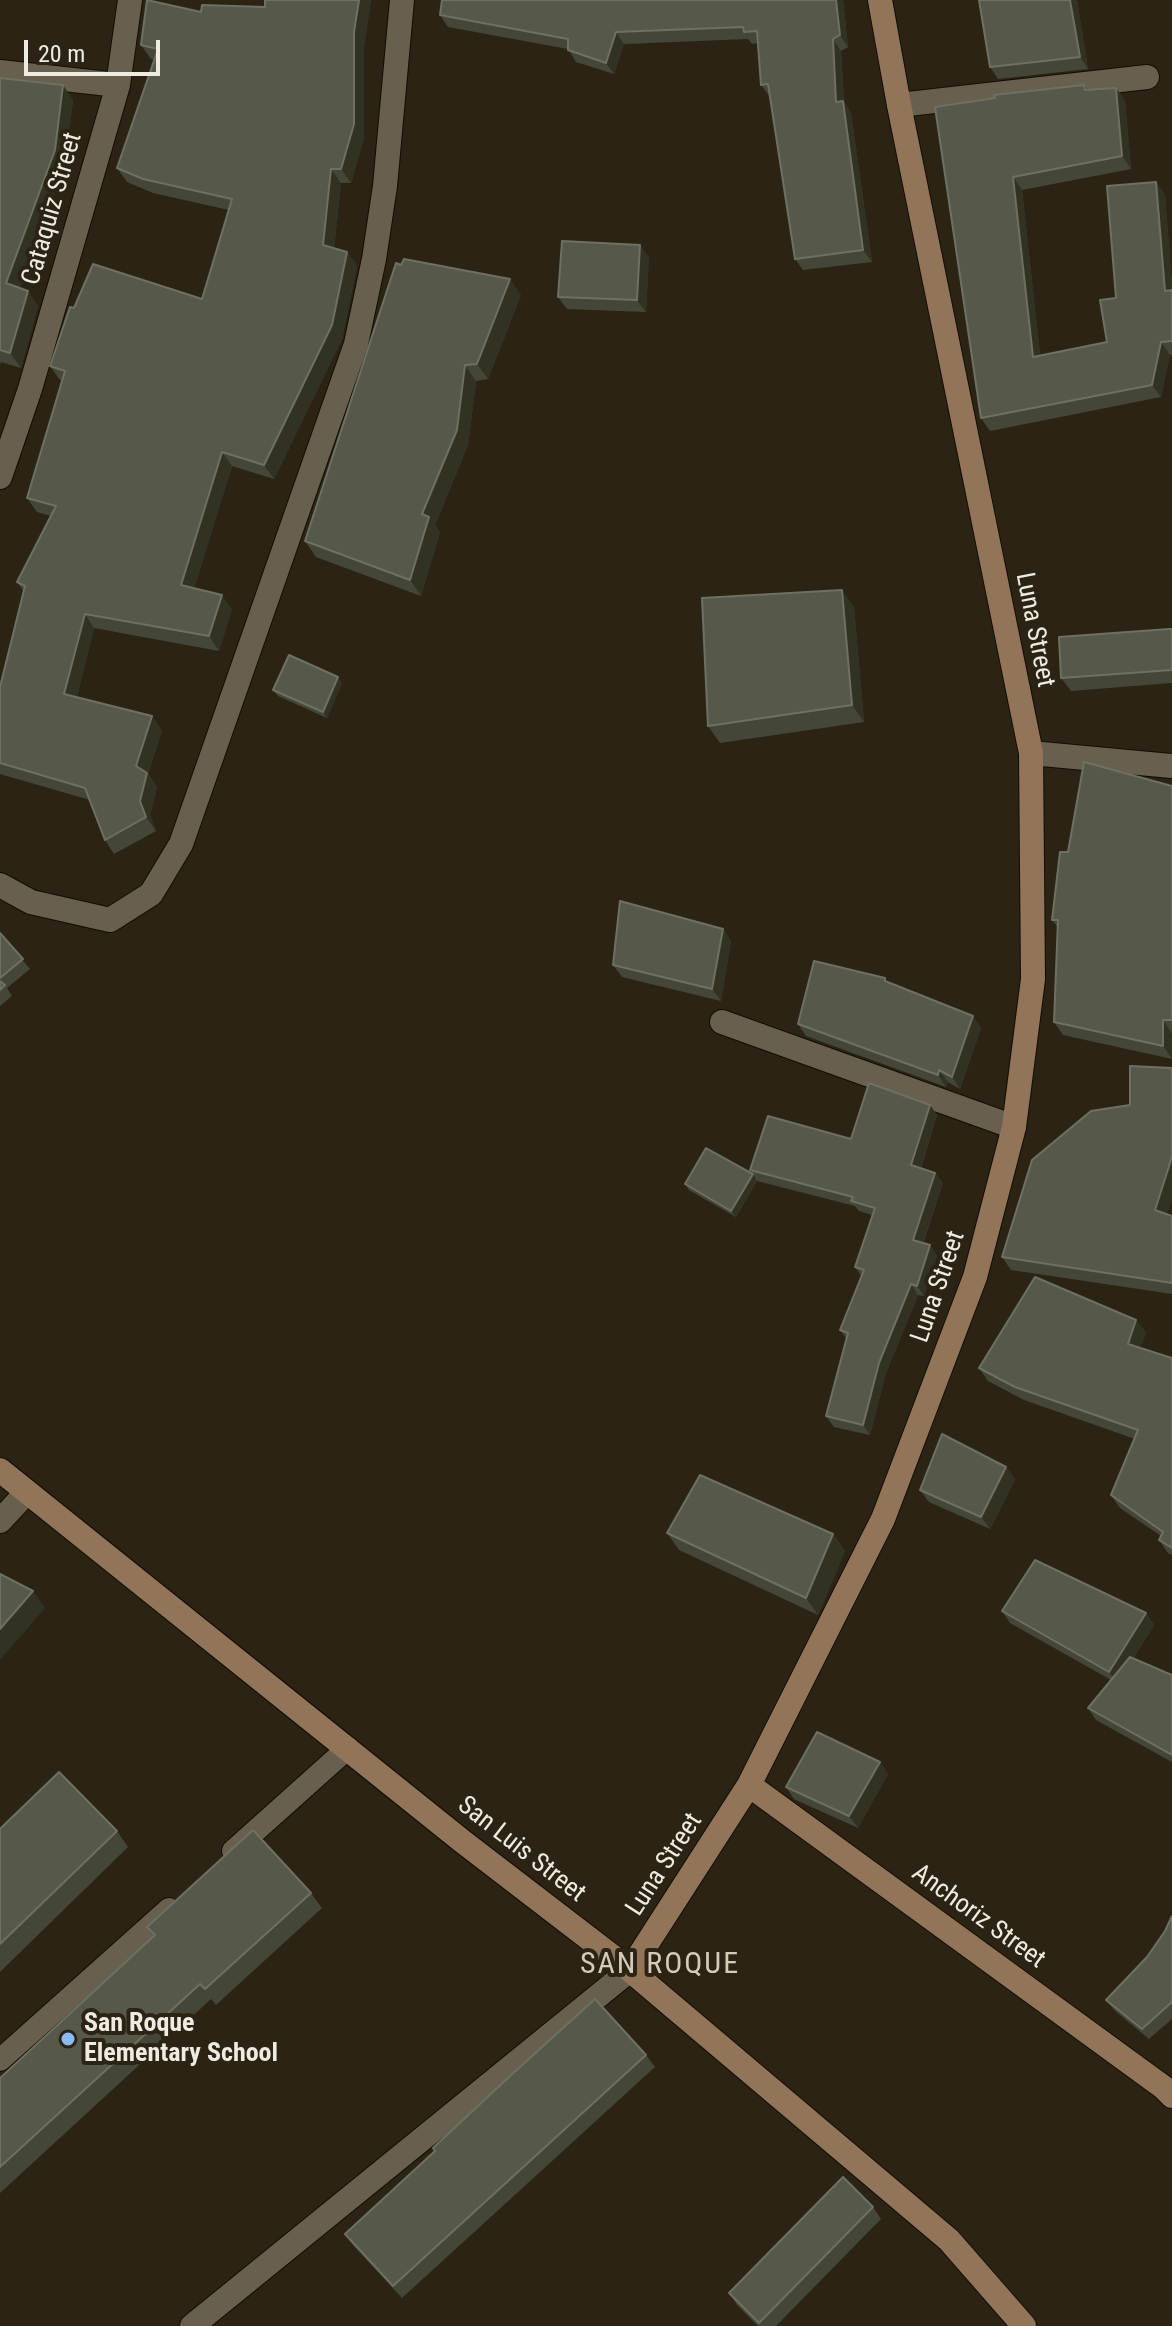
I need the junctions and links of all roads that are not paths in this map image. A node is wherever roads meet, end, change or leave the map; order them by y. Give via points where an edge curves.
1 (130, 0) edge
2 (402, 0) edge
3 (880, 0) edge
4 (0, 72) edge
5 (1147, 77) dead end
6 (118, 85) junction
7 (899, 105) junction
8 (0, 477) edge
9 (1031, 753) junction
10 (1172, 766) edge
11 (0, 885) edge
12 (722, 1022) dead end
13 (1014, 1127) junction
14 (0, 1470) edge
15 (27, 1492) junction
16 (0, 1521) edge
17 (348, 1748) junction
18 (749, 1785) junction
19 (214, 1868) edge
20 (179, 1900) edge
21 (630, 1970) junction
22 (0, 2060) edge
23 (1169, 2086) edge
24 (192, 2326) edge
25 (1024, 2326) edge

1 - 6 street, Cataquiz Street
2 - 11 street via 385,186 356,344 181,844 151,894 110,920 31,902
3 - 7 street, Luna Street
4 - 6 street
5 - 7 street
6 - 8 street, Cataquiz Street
7 - 9 street, Luna Street
9 - 10 street
9 - 13 street, Luna Street via 1033,979
12 - 13 street
13 - 18 street, Luna Street via 975,1277 883,1519
14 - 15 street, San Luis Street
15 - 16 street
15 - 17 street, San Luis Street
17 - 19 lane
17 - 21 street, San Luis Street
18 - 21 street, Luna Street
18 - 23 street, Anchoriz Street
20 - 22 lane
21 - 24 street, Luna Street
21 - 25 street, San Luis Street via 949,2240

